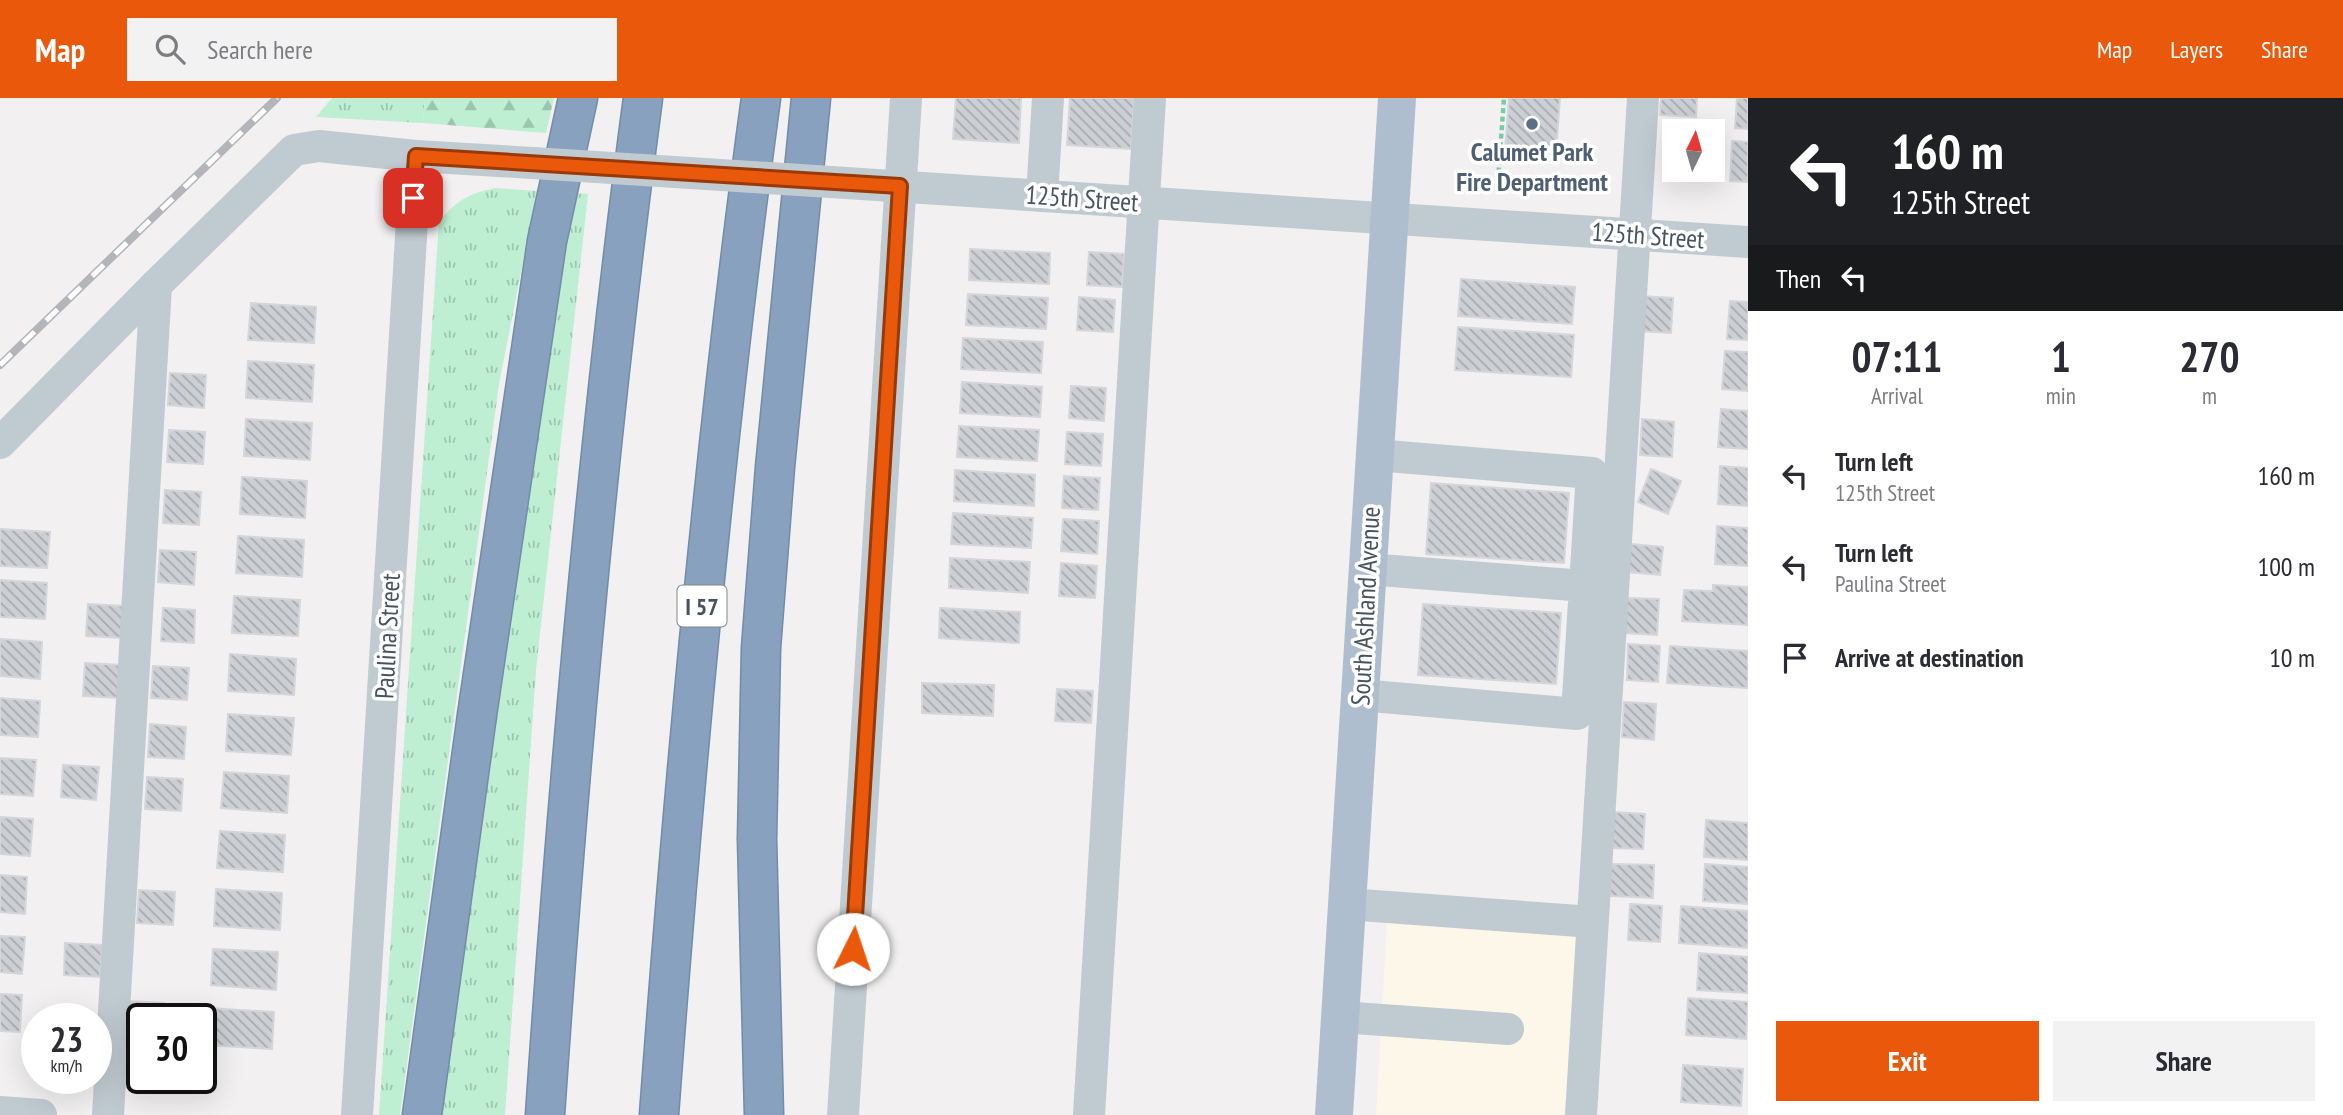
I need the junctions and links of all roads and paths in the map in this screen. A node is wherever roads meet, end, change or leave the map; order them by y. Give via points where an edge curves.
1 (578, 98) edge
2 (643, 98) edge
3 (761, 98) edge
4 (811, 98) edge
5 (906, 98) edge
6 (1048, 98) edge
7 (1150, 98) edge
8 (1397, 98) edge
9 (1504, 98) edge
10 (1643, 98) edge
11 (416, 156) junction
12 (1498, 181) dead end
13 (900, 186) junction
14 (1042, 195) junction
15 (1144, 202) junction
16 (1389, 218) junction
17 (1634, 234) junction
18 (1748, 242) edge
19 (156, 285) junction
20 (0, 443) edge
21 (1374, 455) junction
22 (1367, 569) junction
23 (1585, 586) junction
24 (1360, 695) junction
25 (1347, 904) junction
26 (1592, 922) junction
27 (1340, 1017) junction
28 (1508, 1029) dead end
29 (0, 1112) edge
30 (41, 1115) edge
31 (108, 1115) edge
32 (357, 1115) edge
33 (422, 1115) edge
34 (545, 1115) edge
35 (659, 1115) edge
36 (764, 1115) edge
37 (843, 1115) edge
38 (1089, 1115) edge
39 (1334, 1115) edge
40 (1581, 1115) edge

1 - 33 highway via 547,241
2 - 34 highway via 592,530 563,846
3 - 35 highway, I 57 via 706,568
4 - 36 highway via 761,648 757,839
5 - 13 street
6 - 14 street
7 - 15 street
8 - 16 main road, South Ashland Avenue
9 - 12 path
10 - 17 street
11 - 13 street, 125th Street, bridge
11 - 19 street, 125th Street via 319,146 294,150
11 - 32 street, Paulina Street
13 - 14 street, 125th Street
13 - 37 street
14 - 15 street, 125th Street
15 - 16 street, 125th Street
15 - 38 street
16 - 17 street, 125th Street
16 - 21 main road, South Ashland Avenue
17 - 18 street, 125th Street
17 - 26 street
19 - 20 street
19 - 31 street
21 - 22 main road, South Ashland Avenue
21 - 23 street via 1592,473
22 - 23 street
22 - 24 main road, South Ashland Avenue
23 - 24 street via 1577,713
24 - 25 main road, South Ashland Avenue
25 - 26 street
25 - 27 main road, South Ashland Avenue
26 - 40 street
27 - 28 street
27 - 39 main road, South Ashland Avenue
29 - 30 street

